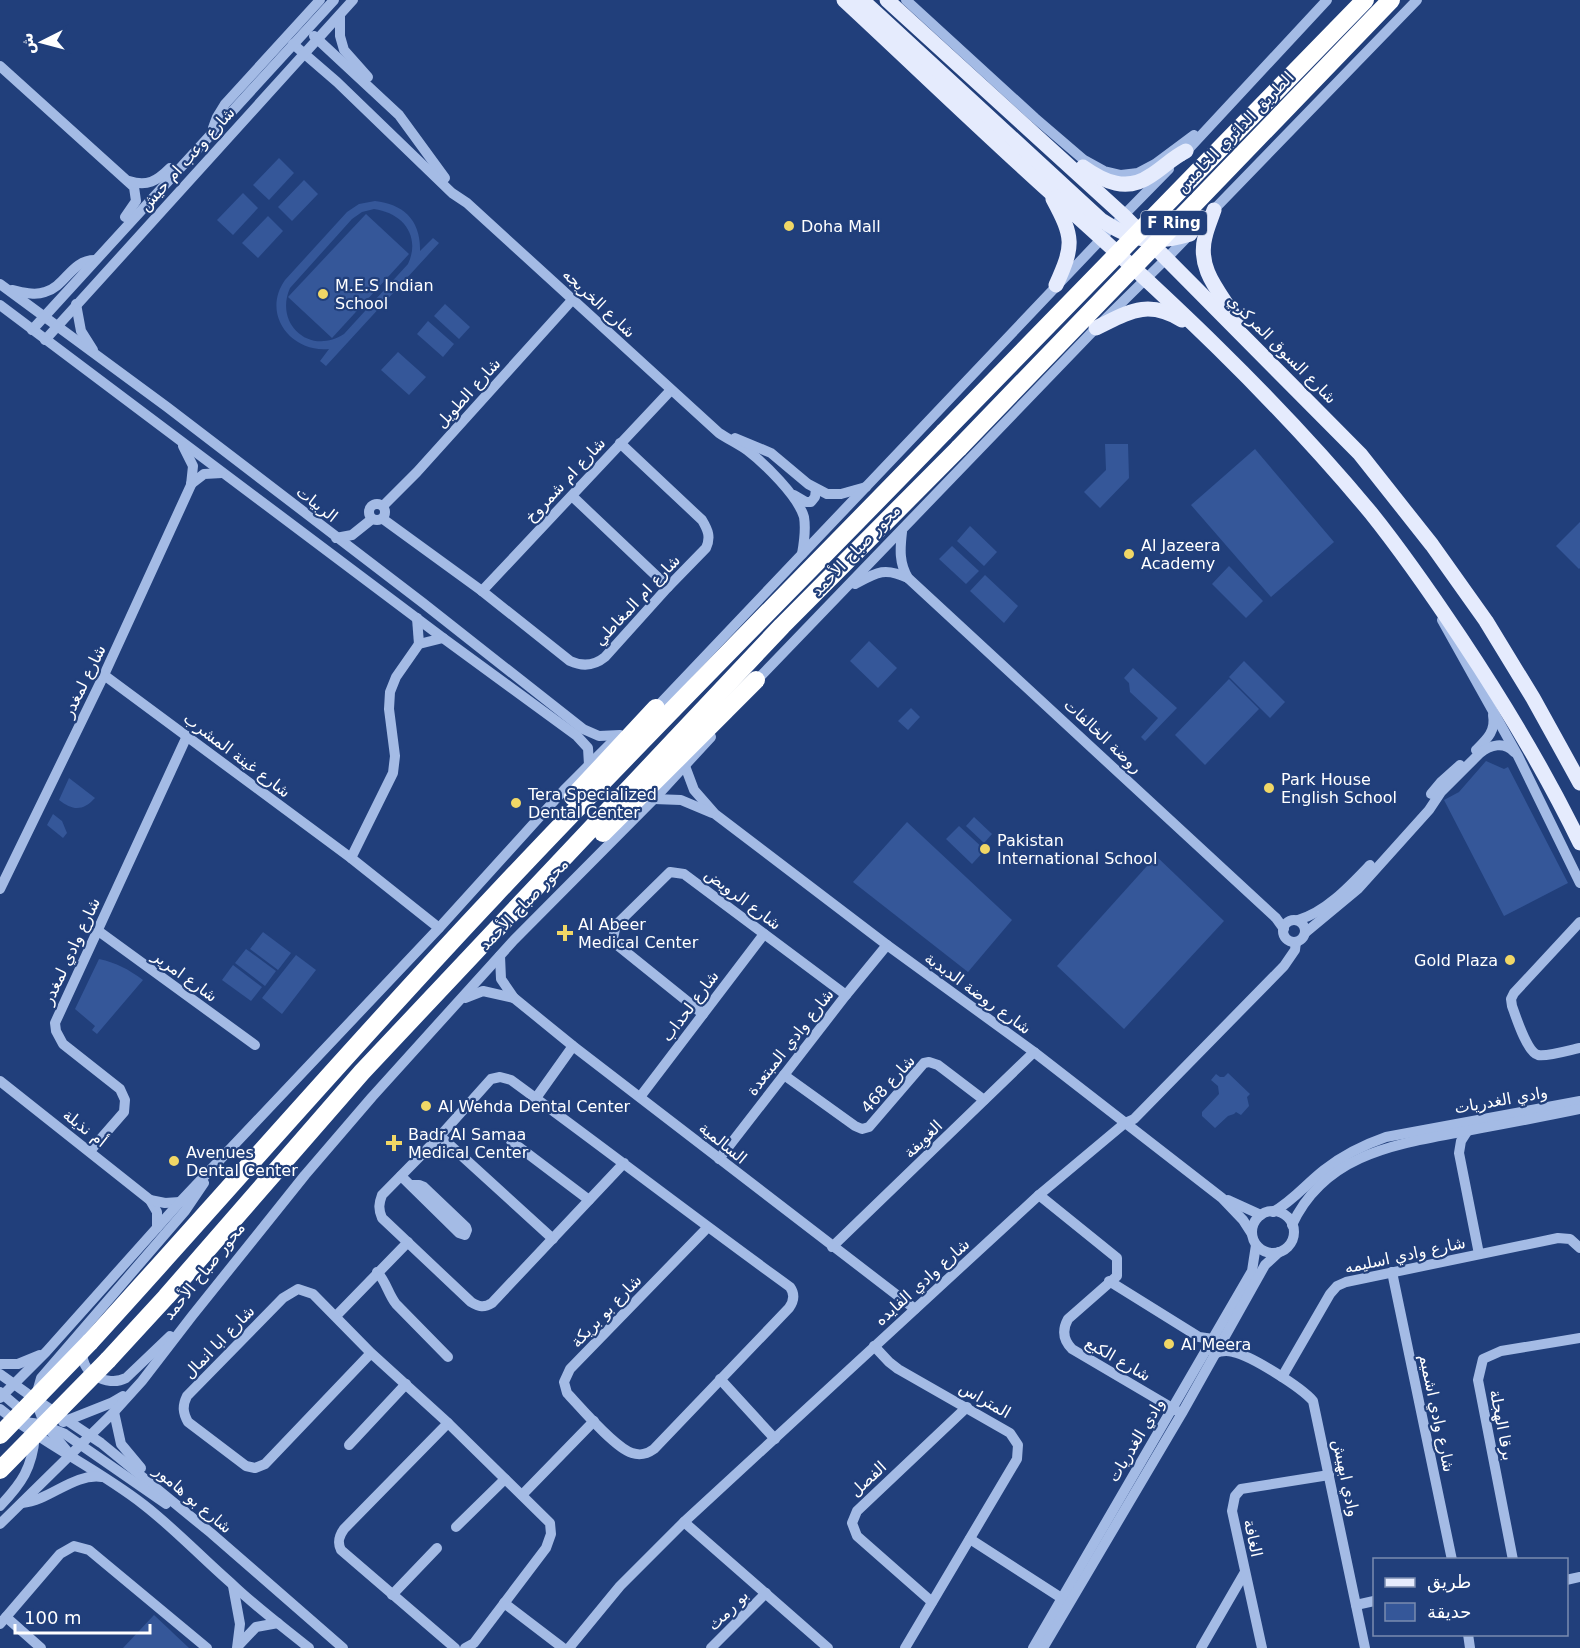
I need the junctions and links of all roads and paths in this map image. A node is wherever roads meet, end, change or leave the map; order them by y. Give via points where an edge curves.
1 (320, 0) edge
2 (334, 0) edge
3 (353, 0) edge
4 (844, 0) edge
5 (862, 0) edge
6 (887, 0) edge
7 (906, 0) edge
8 (1328, 0) edge
9 (1365, 0) edge
10 (1391, 0) edge
11 (1417, 0) edge
12 (340, 15) junction
13 (307, 29) junction
14 (318, 39) junction
15 (293, 44) junction
16 (304, 54) junction
17 (0, 66) edge
18 (383, 100) junction
19 (1214, 121) junction
20 (210, 134) junction
21 (1041, 139) junction
22 (1186, 151) junction
23 (188, 159) junction
24 (129, 181) junction
25 (1049, 191) junction
26 (467, 203) junction
27 (166, 206) junction
28 (1214, 210) junction
29 (175, 213) dead end
30 (1124, 216) junction
31 (1107, 232) junction
32 (1190, 234) junction
33 (117, 236) junction
34 (1148, 240) junction
35 (1166, 259) junction
36 (95, 260) junction
37 (1147, 279) junction
38 (1056, 285) junction
39 (4, 287) edge
40 (573, 299) junction
41 (76, 304) junction
42 (0, 305) edge
43 (43, 317) junction
44 (56, 327) junction
45 (1096, 328) junction
46 (1198, 329) junction
47 (32, 330) junction
48 (45, 340) junction
49 (1247, 340) junction
50 (98, 357) junction
51 (671, 390) junction
52 (711, 425) junction
53 (944, 432) joint
54 (179, 440) junction
55 (620, 443) junction
56 (959, 448) joint
57 (222, 473) junction
58 (191, 484) junction
59 (867, 487) junction
60 (816, 489) junction
61 (788, 492) junction
62 (572, 496) junction
63 (377, 519) junction
64 (902, 532) junction
65 (336, 538) junction
66 (802, 555) junction
67 (908, 578) junction
68 (668, 587) junction
69 (1427, 587) junction
70 (847, 588) junction
71 (482, 591) junction
72 (417, 618) junction
73 (443, 638) junction
74 (419, 644) junction
75 (104, 675) junction
76 (756, 680) junction
77 (656, 708) junction
78 (1492, 709) junction
79 (620, 735) junction
80 (187, 736) junction
81 (1518, 756) junction
82 (589, 765) junction
83 (685, 766) junction
84 (1580, 783) edge
85 (654, 800) junction
86 (1561, 804) junction
87 (715, 814) junction
88 (1580, 826) edge
89 (1580, 843) edge
90 (351, 858) junction
91 (4, 868) edge
92 (1580, 883) edge
93 (0, 889) edge
94 (1580, 922) edge
95 (1290, 923) junction
96 (501, 924) junction
97 (439, 928) junction
98 (97, 930) junction
99 (1305, 933) junction
100 (764, 934) junction
101 (1296, 942) junction
102 (887, 945) junction
103 (442, 951) junction
104 (500, 956) junction
105 (846, 995) junction
106 (514, 998) junction
107 (457, 1003) junction
108 (703, 1014) junction
109 (255, 1045) dead end
110 (573, 1046) junction
111 (1580, 1048) edge
112 (1034, 1052) junction
113 (784, 1075) junction
114 (0, 1081) edge
115 (640, 1097) junction
116 (536, 1098) junction
117 (984, 1100) junction
118 (1580, 1101) edge
119 (1580, 1109) edge
120 (1125, 1123) junction
121 (1468, 1131) junction
122 (1444, 1135) junction
123 (440, 1136) junction
124 (511, 1141) dead end
125 (90, 1151) junction
126 (1459, 1153) junction
127 (719, 1158) junction
128 (624, 1163) junction
129 (207, 1174) junction
130 (401, 1176) junction
131 (1039, 1194) junction
132 (1222, 1197) junction
133 (150, 1200) junction
134 (589, 1200) junction
135 (180, 1202) junction
136 (441, 1210) dead end
137 (1273, 1212) junction
138 (1261, 1215) junction
139 (1292, 1225) junction
140 (708, 1227) junction
141 (157, 1228) junction
142 (553, 1239) junction
143 (1254, 1239) junction
144 (408, 1242) junction
145 (832, 1247) junction
146 (1580, 1248) edge
147 (1280, 1252) junction
148 (1479, 1254) junction
149 (377, 1272) junction
150 (1392, 1272) junction
151 (1109, 1281) junction
152 (915, 1309) junction
153 (192, 1316) junction
154 (336, 1316) junction
155 (89, 1323) junction
156 (1228, 1330) junction
157 (1580, 1338) edge
158 (1213, 1339) junction
159 (874, 1346) junction
160 (46, 1352) junction
161 (371, 1353) junction
162 (1214, 1354) junction
163 (1240, 1354) junction
164 (448, 1357) dead end
165 (0, 1364) edge
166 (0, 1374) edge
167 (1282, 1377) junction
168 (720, 1379) junction
169 (142, 1381) junction
170 (15, 1384) junction
171 (406, 1384) junction
172 (1, 1395) edge
173 (34, 1400) junction
174 (967, 1407) junction
175 (0, 1409) edge
176 (1177, 1411) junction
177 (114, 1412) junction
178 (67, 1420) junction
179 (16, 1421) junction
180 (594, 1421) junction
181 (39, 1422) junction
182 (448, 1423) junction
183 (0, 1424) edge
184 (89, 1434) junction
185 (0, 1435) edge
186 (35, 1435) junction
187 (776, 1439) junction
188 (81, 1444) junction
189 (349, 1445) dead end
190 (70, 1455) junction
191 (0, 1470) edge
192 (1329, 1475) junction
193 (106, 1477) junction
194 (506, 1479) junction
195 (522, 1495) junction
196 (21, 1503) junction
197 (0, 1506) edge
198 (188, 1514) junction
199 (684, 1522) junction
200 (0, 1524) edge
201 (456, 1527) dead end
202 (970, 1539) junction
203 (437, 1548) dead end
204 (1452, 1558) edge
205 (1513, 1558) edge
206 (1245, 1572) junction
207 (233, 1586) junction
208 (766, 1593) junction
209 (392, 1595) junction
210 (1066, 1600) junction
211 (1373, 1601) edge
212 (933, 1602) junction
213 (504, 1603) junction
214 (1356, 1605) junction
215 (3, 1620) edge
216 (278, 1623) junction
217 (41, 1648) edge
218 (207, 1648) edge
219 (237, 1648) edge
220 (309, 1648) edge
221 (343, 1648) edge
222 (455, 1648) edge
223 (465, 1648) edge
224 (563, 1648) edge
225 (569, 1648) edge
226 (711, 1648) edge
227 (828, 1648) edge
228 (905, 1648) edge
229 (1033, 1648) edge
230 (1043, 1648) edge
231 (1201, 1648) edge
232 (1262, 1648) edge
233 (1365, 1648) edge

1 - 20 street, شارع وعب ام حيش via 225,104
2 - 13 street, شارع وعب ام حيش
3 - 12 street, شارع وعب ام حيش
4 - 25 main road
5 - 31 main road via 1095,215
6 - 21 main road, شارع السوق المركزي
7 - 19 street via 1035,118 1084,160 1104,171 1121,175 1146,170
8 - 19 street, الطريق الدائري الخامس
9 - 53 highway, الطريق الدائري الخامس / F Ring, bridge
10 - 56 highway, الطريق الدائري الخامس / F Ring, bridge
11 - 28 street
12 - 14 street, شارع وعب ام حيش
12 - 18 street via 344,50
13 - 14 street, شارع الخريجه
13 - 15 street, شارع وعب ام حيش
14 - 16 street, شارع وعب ام حيش
14 - 18 street, شارع الخريجه
15 - 16 street, شارع الخريجه
15 - 20 street, شارع وعب ام حيش
16 - 26 street, شارع الخريجه
16 - 27 street, شارع وعب ام حيش
17 - 24 street
18 - 26 street, شارع الخريجه via 405,122
19 - 22 street, الطريق الدائري الخامس
20 - 23 street, شارع وعب ام حيش
21 - 22 main road via 1095,176 1114,184 1142,181
21 - 30 main road, شارع السوق المركزي
22 - 30 street, الطريق الدائري الخامس
23 - 24 street via 151,183
23 - 33 street, شارع وعب ام حيش
24 - 33 street via 136,201 119,226
25 - 31 main road
25 - 38 main road via 1070,241 1068,258
26 - 40 street, شارع الخريجه
27 - 29 street
27 - 41 street, شارع وعب ام حيش
28 - 32 street
28 - 49 main road via 1204,238 1204,265
30 - 31 street, الطريق الدائري الخامس
30 - 34 main road, شارع السوق المركزي
31 - 34 main road
31 - 37 main road
31 - 38 street, الطريق الدائري الخامس
32 - 34 main road via 1167,241
32 - 35 street
33 - 36 street, شارع وعب ام حيش
34 - 35 main road, شارع السوق المركزي
35 - 37 street
35 - 49 main road, شارع السوق المركزي
36 - 39 street via 76,266 44,292 33,294
36 - 43 street, شارع وعب ام حيش
37 - 45 street
37 - 46 main road
38 - 59 street
39 - 43 street, الربيات
40 - 51 street, شارع الخريجه
40 - 63 street, شارع الطويل via 383,506 386,512
41 - 44 street, شارع وعب ام حيش
41 - 50 street via 81,331
42 - 47 street, الربيات
43 - 44 street, الربيات
43 - 47 street, شارع وعب ام حيش
44 - 48 street, شارع وعب ام حيش
44 - 50 street, الربيات
45 - 46 main road via 1129,312 1155,308
45 - 64 street, محور صباح الأحمد
46 - 69 main road via 1372,514
47 - 48 street, الربيات
48 - 54 street, الربيات
49 - 84 main road, شارع السوق المركزي via 1360,454 1432,545 1486,621
50 - 65 street, الربيات
51 - 52 street, شارع الخريجه
51 - 55 street, شارع ام شمروخ
52 - 60 street, شارع الخريجه via 771,453
52 - 61 street, شارع الخريجه via 755,457
53 - 103 highway, محور صباح الأحمد
54 - 57 street, الربيات
54 - 58 street via 193,466
55 - 62 street, شارع ام شمروخ
55 - 68 street, شارع ام المغاطي via 702,520 709,535 706,548
56 - 96 highway, محور صباح الأحمد via 782,626
57 - 58 street via 204,474
57 - 72 street, الربيات
58 - 75 street, شارع لمغدر
59 - 60 street via 830,495
59 - 66 street
60 - 61 street via 811,502
61 - 66 street, شارع الخريجه via 804,519
62 - 68 street
62 - 71 street, شارع ام شمروخ
63 - 65 street via 352,535
63 - 71 street, شارع ام المغاطي
64 - 67 street via 900,555
64 - 70 street, محور صباح الأحمد
65 - 79 street, الربيات via 583,729 599,736
66 - 77 street
67 - 70 street via 890,571 878,572
67 - 95 street, روضة الخالفات via 1276,918
68 - 71 street, شارع ام المغاطي via 605,657 589,665 570,661
69 - 78 street
69 - 86 main road
70 - 76 street, محور صباح الأحمد
72 - 73 street, الربيات
72 - 74 street
73 - 74 street
73 - 82 street, الربيات via 578,736 588,748
74 - 90 street via 390,692 393,773
75 - 80 street, شارع غينة المشرب
75 - 91 street, شارع لمغدر
76 - 83 street, محور صباح الأحمد
76 - 96 highway via 574,862
77 - 79 street via 643,713
77 - 103 highway via 459,922
78 - 81 street
78 - 95 street via 1494,728 1484,742 1441,782 1348,889 1310,917
79 - 82 street
80 - 90 street, شارع غينة المشرب
80 - 98 street, شارع وادي لمغدر
81 - 92 street
81 - 99 street via 1502,745 1486,748 1441,792 1358,889
82 - 97 street
83 - 85 street, محور صباح الأحمد
83 - 87 street, شارع روضة الدبدبة via 690,785
85 - 87 street, شارع روضة الدبدبة via 681,800
85 - 104 street, محور صباح الأحمد
86 - 88 main road
86 - 89 main road
87 - 102 street, شارع روضة الدبدبة
90 - 97 street, شارع غينة المشرب
91 - 93 street, شارع لمغدر
94 - 111 street via 1511,999 1535,1054
95 - 99 street via 1305,927
95 - 101 street via 1287,939
96 - 191 highway, محور صباح الأحمد, bridge via 344,1092 166,1297
97 - 129 street
98 - 109 street, شارع امرير
98 - 125 street, شارع وادي لمغدر via 55,1023 63,1044 120,1089 125,1100 124,1112
99 - 101 street, شارع وادي الفايده
100 - 105 street, شارع الرويض
100 - 108 street, شارع لحداب
100 - 108 street, شارع الرويض via 677,872 664,876 616,925 616,944
101 - 120 street, شارع وادي الفايده via 1284,966 1134,1119
102 - 105 street, شارع وادي المبتعدة
102 - 112 street, شارع روضة الدبدبة
103 - 185 highway, محور صباح الأحمد, bridge via 200,1222
104 - 106 street, السالمية via 501,979
104 - 107 street, محور صباح الأحمد
105 - 113 street, شارع وادي المبتعدة
106 - 107 street, السالمية via 483,991
106 - 110 street, السالمية
107 - 153 street, محور صباح الأحمد via 347,1126
108 - 115 street, شارع لحداب
110 - 115 street, السالمية
110 - 116 street
112 - 117 street, الغويفة
112 - 120 street, شارع روضة الدبدبة
113 - 117 street, شارع 468 via 862,1129 869,1127 924,1063 938,1065
113 - 127 street, شارع وادي المبتعدة
114 - 125 street, أم نذيلة
115 - 127 street, السالمية
116 - 123 street, شارع بو بريكة via 511,1080 495,1077
116 - 128 street, شارع بو بريكة
117 - 145 street, الغويفة
118 - 137 street, وادي الغدريات via 1368,1143 1332,1164
119 - 121 street, وادي الغدريات
120 - 131 street, شارع وادي الفايده
120 - 132 street, شارع روضة الدبدبة
121 - 122 street, وادي الغدريات
121 - 126 street
122 - 126 street, شارع وادي اسليمه via 1454,1142
122 - 139 street, وادي الغدريات via 1385,1147 1355,1160 1307,1199
123 - 130 street, شارع بو بريكة
123 - 142 street
124 - 134 street
125 - 133 street, أم نذيلة
126 - 148 street, شارع وادي اسليمه
127 - 145 street, السالمية
128 - 134 street, شارع بو بريكة
128 - 140 street, شارع بو بريكة
129 - 135 street
129 - 155 street via 185,1211
130 - 136 street
130 - 144 street, شارع بو بريكة via 382,1195 379,1208 382,1218
131 - 151 street via 1117,1257 1117,1276
131 - 152 street, شارع وادي الفايده
132 - 138 street, شارع روضة الدبدبة
132 - 143 street, شارع روضة الدبدبة
133 - 135 street
133 - 141 street via 157,1212
134 - 142 street, شارع بو بريكة
135 - 141 street
137 - 138 street
137 - 139 street via 1285,1215
138 - 143 street via 1255,1221
139 - 147 street via 1294,1235 1290,1244
140 - 168 street, شارع بو بريكة via 793,1292 789,1308
140 - 180 street, شارع بو بريكة via 570,1369 564,1388
141 - 160 street
142 - 144 street, شارع بو بريكة via 492,1303 481,1307
143 - 147 street via 1267,1252
143 - 158 street, وادي الغدريات via 1252,1271
144 - 149 street
145 - 152 street, السالمية
146 - 148 street, شارع وادي اسليمه via 1570,1239 1558,1238
147 - 156 street, وادي الغدريات via 1265,1265
148 - 150 street, شارع وادي اسليمه
149 - 154 street
149 - 164 street via 393,1300
150 - 167 street, شارع وادي اسليمه via 1337,1286
150 - 204 street, شارع وادي اشميم
151 - 158 street via 1199,1337
151 - 176 street, شارع الكبع via 1068,1319 1064,1332 1067,1344
152 - 159 street, شارع وادي الفايده
153 - 155 street via 126,1378 111,1383 84,1366 82,1355
153 - 169 street, محور صباح الأحمد
154 - 161 street, شارع ابا انمال
154 - 161 street, شارع ابا انمال via 306,1290 289,1293 187,1396 183,1408 188,1422 246,1466 259,1467
155 - 173 street via 41,1378
156 - 162 street, وادي الغدريات
156 - 163 street
157 - 205 street, برقا الهجلة via 1501,1351 1483,1359 1480,1368 1478,1380
158 - 176 street, وادي الغدريات
159 - 174 street, المتراس via 898,1369
159 - 187 street, شارع وادي الفايده
160 - 165 street via 18,1364
160 - 170 street
161 - 171 street, شارع ابا انمال
162 - 163 street, وادي ابهيش
162 - 176 street, وادي الغدريات
163 - 167 street, وادي ابهيش
166 - 170 street, شارع بو هامور
167 - 192 street, وادي ابهيش via 1313,1401
168 - 180 street, شارع بو بريكة via 647,1454 623,1449
168 - 187 street
169 - 177 street, محور صباح الأحمد
169 - 178 street via 111,1403
170 - 172 street
170 - 173 street, شارع بو هامور
170 - 181 street
171 - 182 street, شارع ابا انمال
171 - 189 street
172 - 181 street
173 - 178 street, شارع بو هامور
173 - 181 street
174 - 202 street, المتراس via 1010,1433 1018,1452
174 - 212 street, الفصل via 857,1511 852,1523 857,1536
175 - 179 street
176 - 210 street, وادي الغدريات
177 - 184 street, محور صباح الأحمد
177 - 198 street via 126,1451
178 - 181 street via 56,1424
178 - 184 street, شارع بو هامور
179 - 181 street
179 - 183 street
179 - 186 street
180 - 195 street
181 - 186 street
181 - 188 street
181 - 190 street
182 - 194 street, شارع ابا انمال
182 - 209 street via 340,1534 341,1550
184 - 188 street, محور صباح الأحمد
184 - 198 street, شارع بو هامور
186 - 190 street
186 - 197 street via 29,1469
187 - 199 street, شارع وادي الفايده
188 - 190 street, محور صباح الأحمد
188 - 198 street via 167,1504
190 - 193 street
190 - 196 street, محور صباح الأحمد
192 - 206 street, الغافة via 1241,1490 1235,1496 1232,1511
192 - 214 street, وادي ابهيش
193 - 196 street via 86,1476 37,1500
193 - 207 street via 174,1529
194 - 195 street, شارع ابا انمال
194 - 201 street
195 - 213 street, شارع ابا انمال via 550,1522 551,1534 546,1548
196 - 200 street, محور صباح الأحمد
198 - 221 street, شارع بو هامور
199 - 208 street
199 - 225 street, شارع وادي الفايده via 620,1586
202 - 210 street
202 - 212 street, المتراس
203 - 209 street
206 - 231 street
206 - 232 street, الغافة
207 - 216 street
207 - 219 street via 240,1624
208 - 226 street, بو رمث
208 - 227 street
209 - 222 street
210 - 229 street, وادي الغدريات
210 - 230 street, وادي الغدريات
211 - 214 street
212 - 228 street, المتراس
213 - 223 street, شارع ابا انمال via 474,1643
213 - 224 street
214 - 233 street, وادي ابهيش
215 - 217 street
215 - 218 street via 60,1554 74,1546 89,1550
216 - 219 street via 256,1627
216 - 220 street

